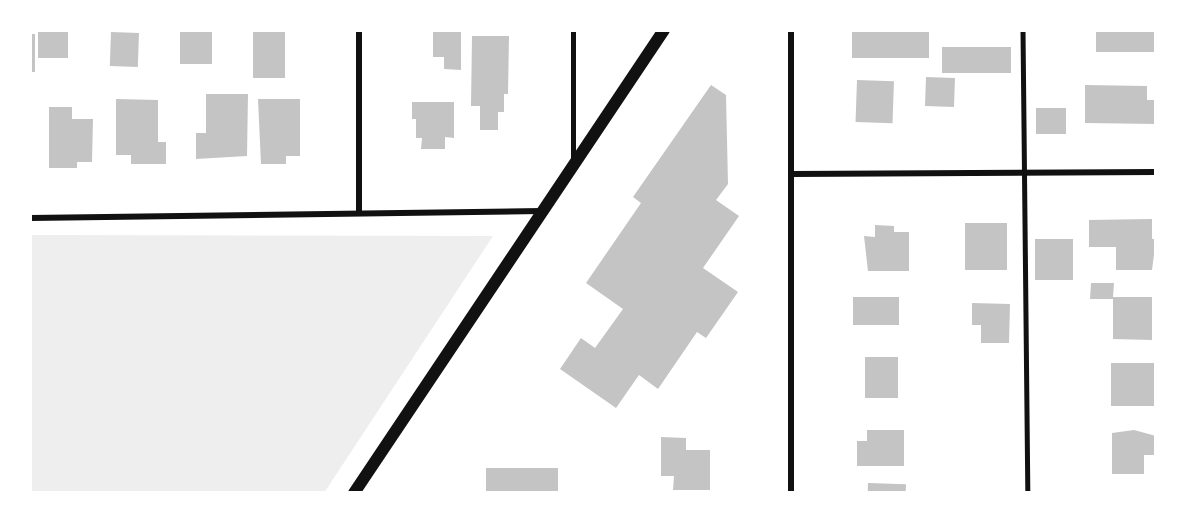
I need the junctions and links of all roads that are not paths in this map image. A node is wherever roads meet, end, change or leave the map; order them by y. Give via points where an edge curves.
1 (359, 30) edge
2 (573, 30) edge
3 (664, 30) edge
4 (791, 30) edge
5 (1023, 30) edge
6 (573, 164) junction
7 (1025, 172) junction
8 (1156, 172) edge
9 (792, 174) junction
10 (359, 211) junction
11 (542, 211) junction
12 (30, 218) edge
13 (354, 493) edge
14 (791, 493) edge
15 (1028, 493) edge

1 - 10 street
2 - 6 lane
3 - 6 main road
4 - 9 street
5 - 7 lane
6 - 11 main road
7 - 8 street
7 - 9 street
7 - 15 lane
9 - 14 street
10 - 11 street
10 - 12 street
11 - 13 main road

